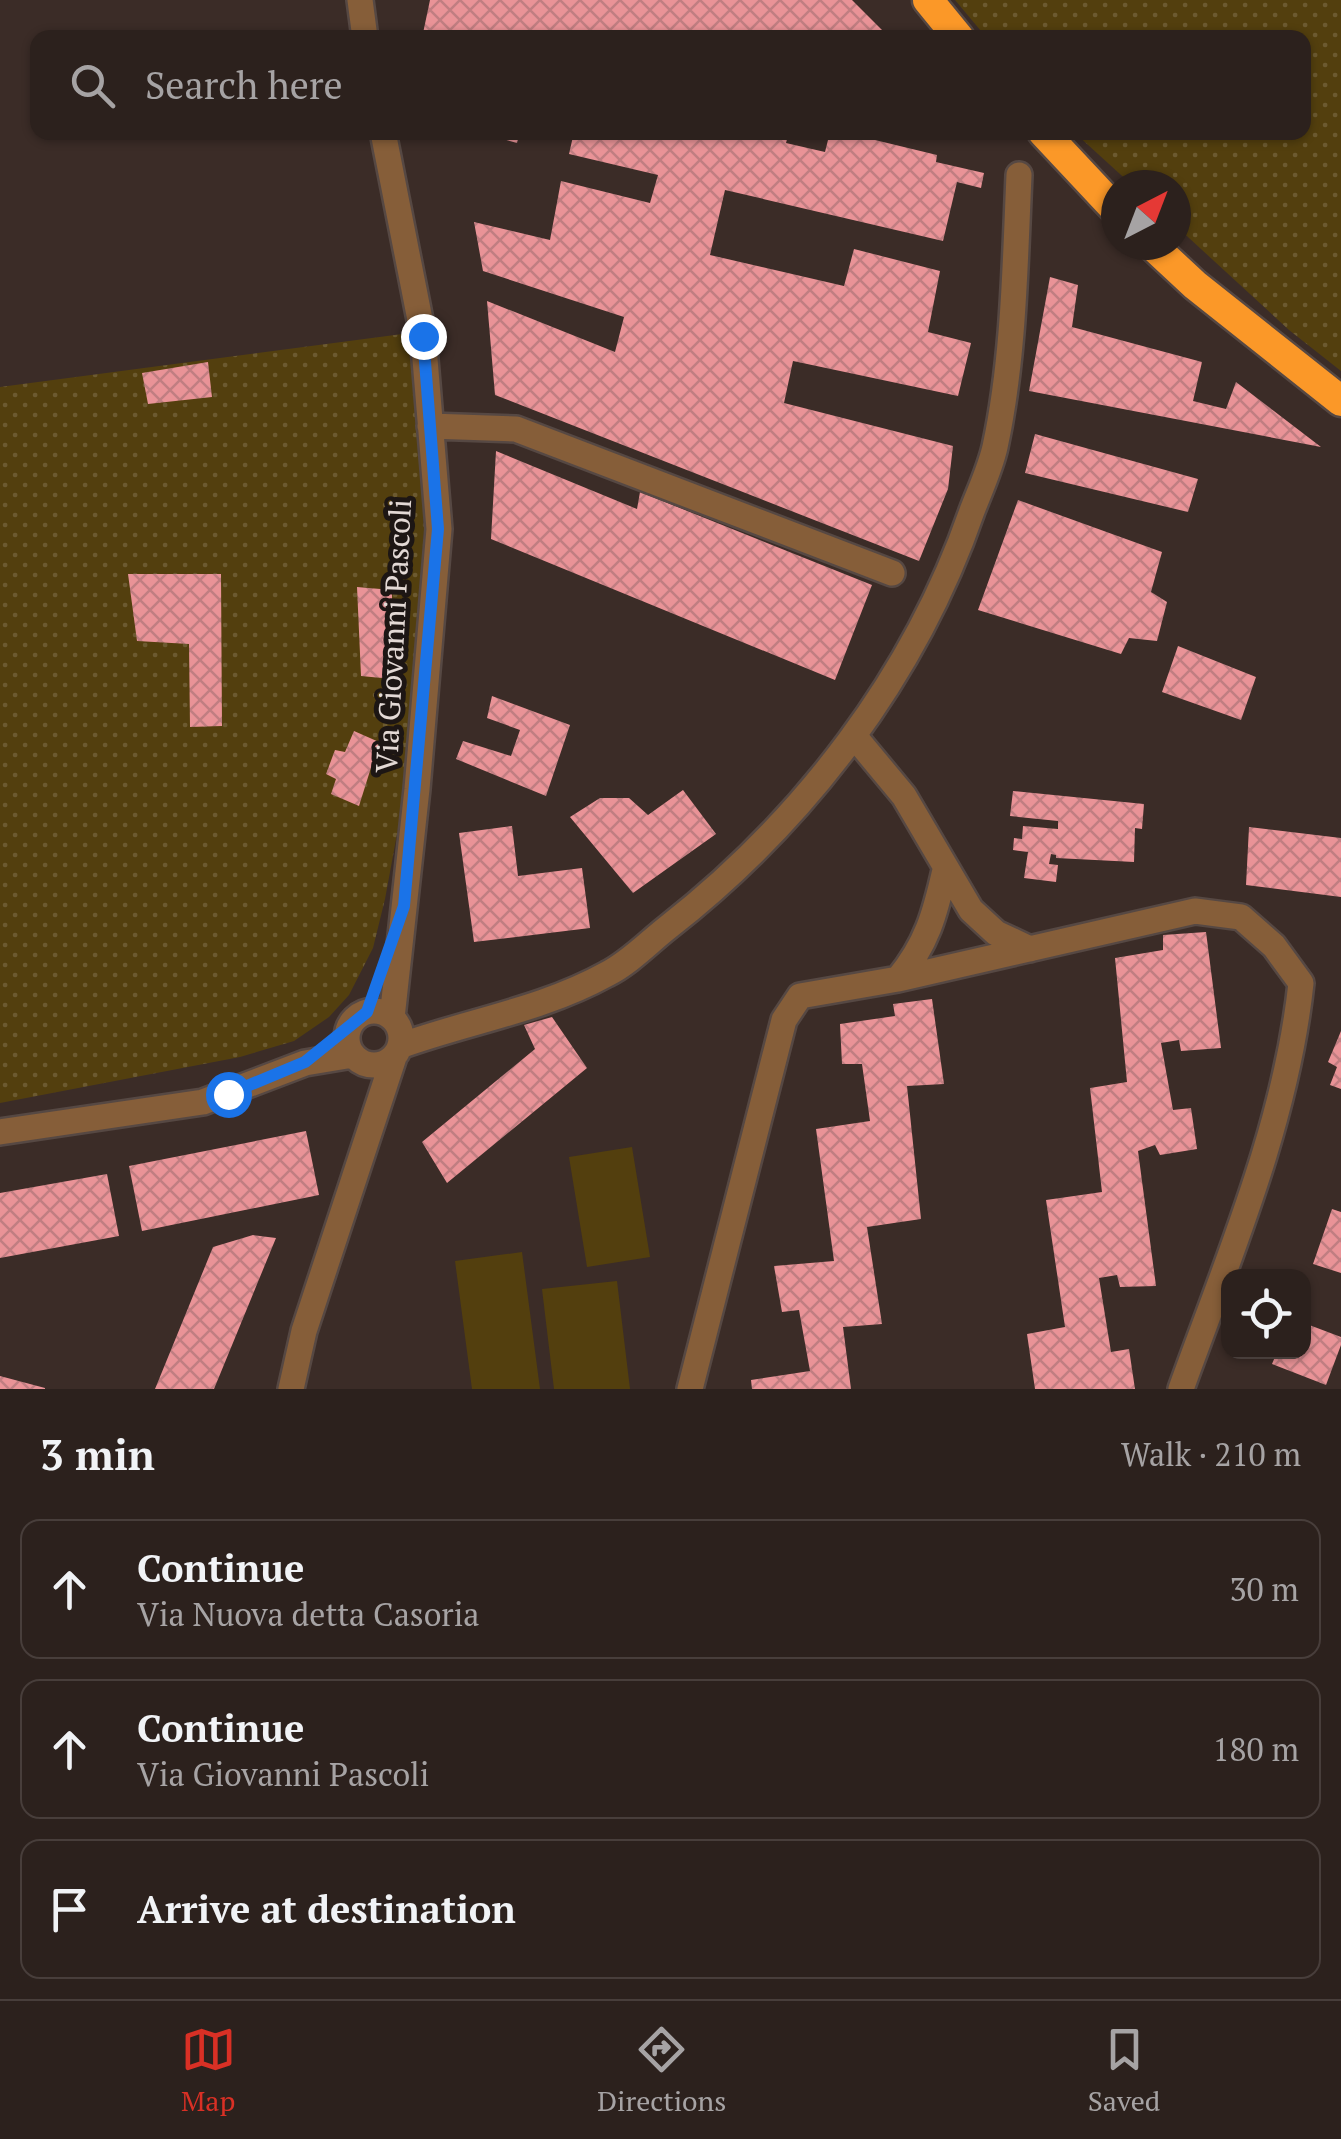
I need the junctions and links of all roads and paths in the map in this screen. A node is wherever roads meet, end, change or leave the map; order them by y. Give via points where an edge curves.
1 (360, 0) edge
2 (928, 0) edge
3 (364, 30) edge
4 (952, 30) edge
5 (386, 140) edge
6 (1050, 140) edge
7 (1019, 175) dead end
8 (1101, 194) edge
9 (1168, 260) edge
10 (1341, 402) edge
11 (430, 426) junction
12 (892, 573) dead end
13 (856, 737) junction
14 (945, 870) junction
15 (1030, 949) junction
16 (898, 979) junction
17 (376, 1038) junction
18 (0, 1132) edge
19 (290, 1389) edge
20 (690, 1389) edge
21 (1181, 1389) edge

1 - 3 street
2 - 4 highway
5 - 11 street, Via Giovanni Pascoli via 423,336
6 - 8 highway
7 - 13 street via 1012,314 994,448 952,569
9 - 10 highway
11 - 12 street via 516,429
11 - 17 street, Via Giovanni Pascoli via 438,529 404,906
13 - 14 street via 904,796
13 - 17 street via 802,802 702,901 610,973 536,1007 436,1033
14 - 15 street via 971,910 996,933
14 - 16 street via 935,916
15 - 16 street
15 - 21 street via 1195,911 1242,917 1301,983 1274,1130
16 - 20 street via 800,996 784,1020
17 - 18 street via 203,1102
17 - 19 street, Via Giovanni Pascoli via 364,1142

